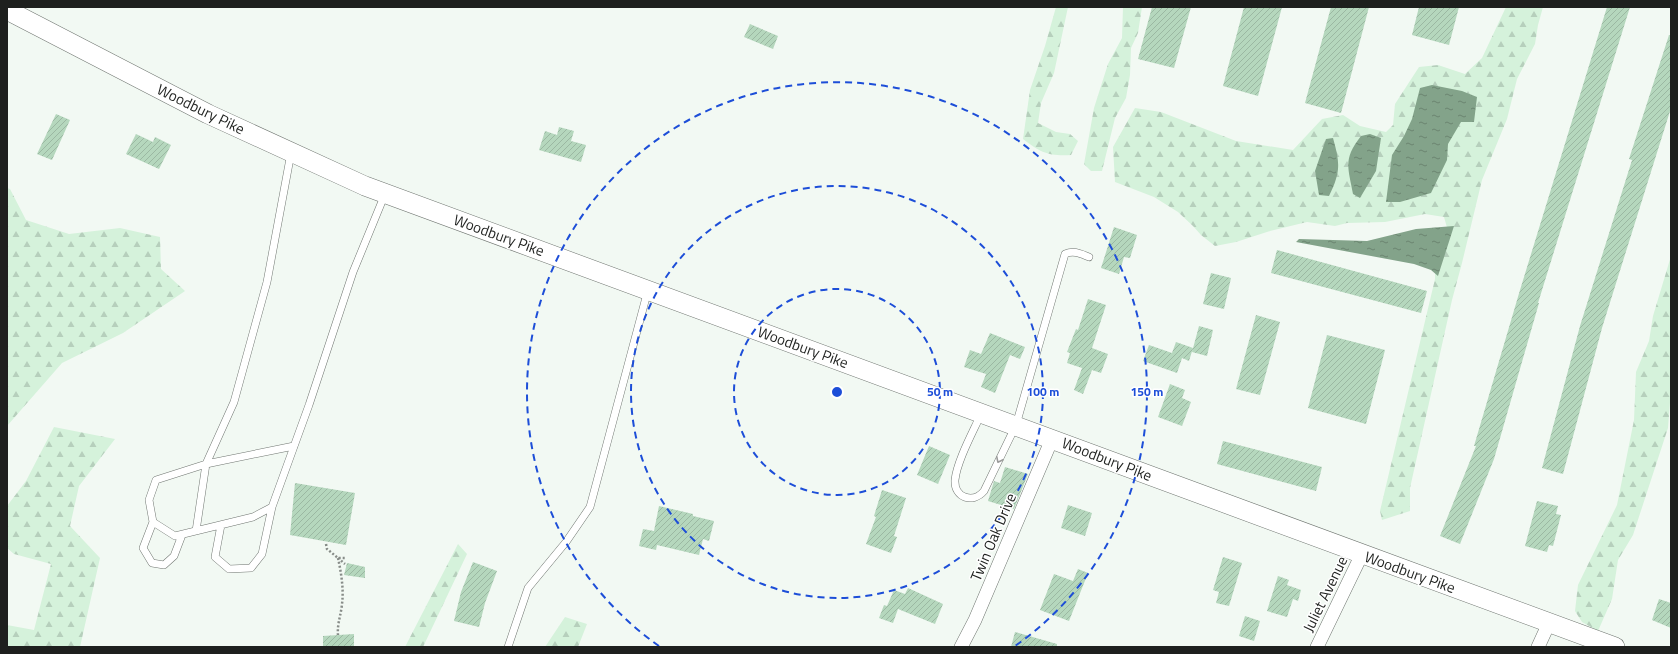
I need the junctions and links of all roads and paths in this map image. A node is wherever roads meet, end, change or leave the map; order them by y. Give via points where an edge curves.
1 (7, 10) edge
2 (291, 152) junction
3 (385, 194) junction
4 (1089, 257) dead end
5 (648, 290) junction
6 (982, 413) junction
7 (1016, 425) junction
8 (1052, 439) junction
9 (294, 446) junction
10 (206, 464) junction
11 (272, 507) junction
12 (153, 522) junction
13 (221, 525) junction
14 (196, 531) junction
15 (182, 534) junction
16 (326, 544) dead end
17 (1362, 554) junction
18 (338, 558) junction
19 (345, 558) dead end
20 (345, 564) dead end
21 (1549, 623) junction
22 (338, 635) dead end
23 (508, 647) edge
24 (961, 647) edge
25 (1316, 647) edge
26 (1538, 647) edge
27 (1614, 647) edge

1 - 2 street, Woodbury Pike via 208,114
2 - 3 street, Woodbury Pike
2 - 10 lane via 265,290 234,402
3 - 5 street, Woodbury Pike
3 - 9 lane via 353,272
4 - 7 lane via 1076,252 1065,254
5 - 6 street, Woodbury Pike
5 - 23 lane via 590,507 566,542 528,588
6 - 7 street, Woodbury Pike
7 -> 6 lane via 984,491 979,497 971,499 959,495 955,479 959,464
7 - 8 street, Woodbury Pike
8 - 17 street, Woodbury Pike
8 - 24 street, Twin Oak Drive via 976,620
9 - 10 lane
9 - 11 lane
10 - 12 lane via 156,480 149,500
10 - 14 lane
11 - 13 lane via 253,517
11 - 13 lane via 262,554 251,568 229,569 216,557
12 - 15 lane via 175,536
12 - 15 lane via 143,548 152,563 164,565 174,556
13 - 14 lane
14 - 15 lane
16 - 18 path via 327,549
17 - 21 street, Woodbury Pike
17 - 25 street, Juliet Avenue
18 - 19 path
18 - 20 path
18 - 22 path via 342,604
21 - 26 street
21 - 27 street, Woodbury Pike

